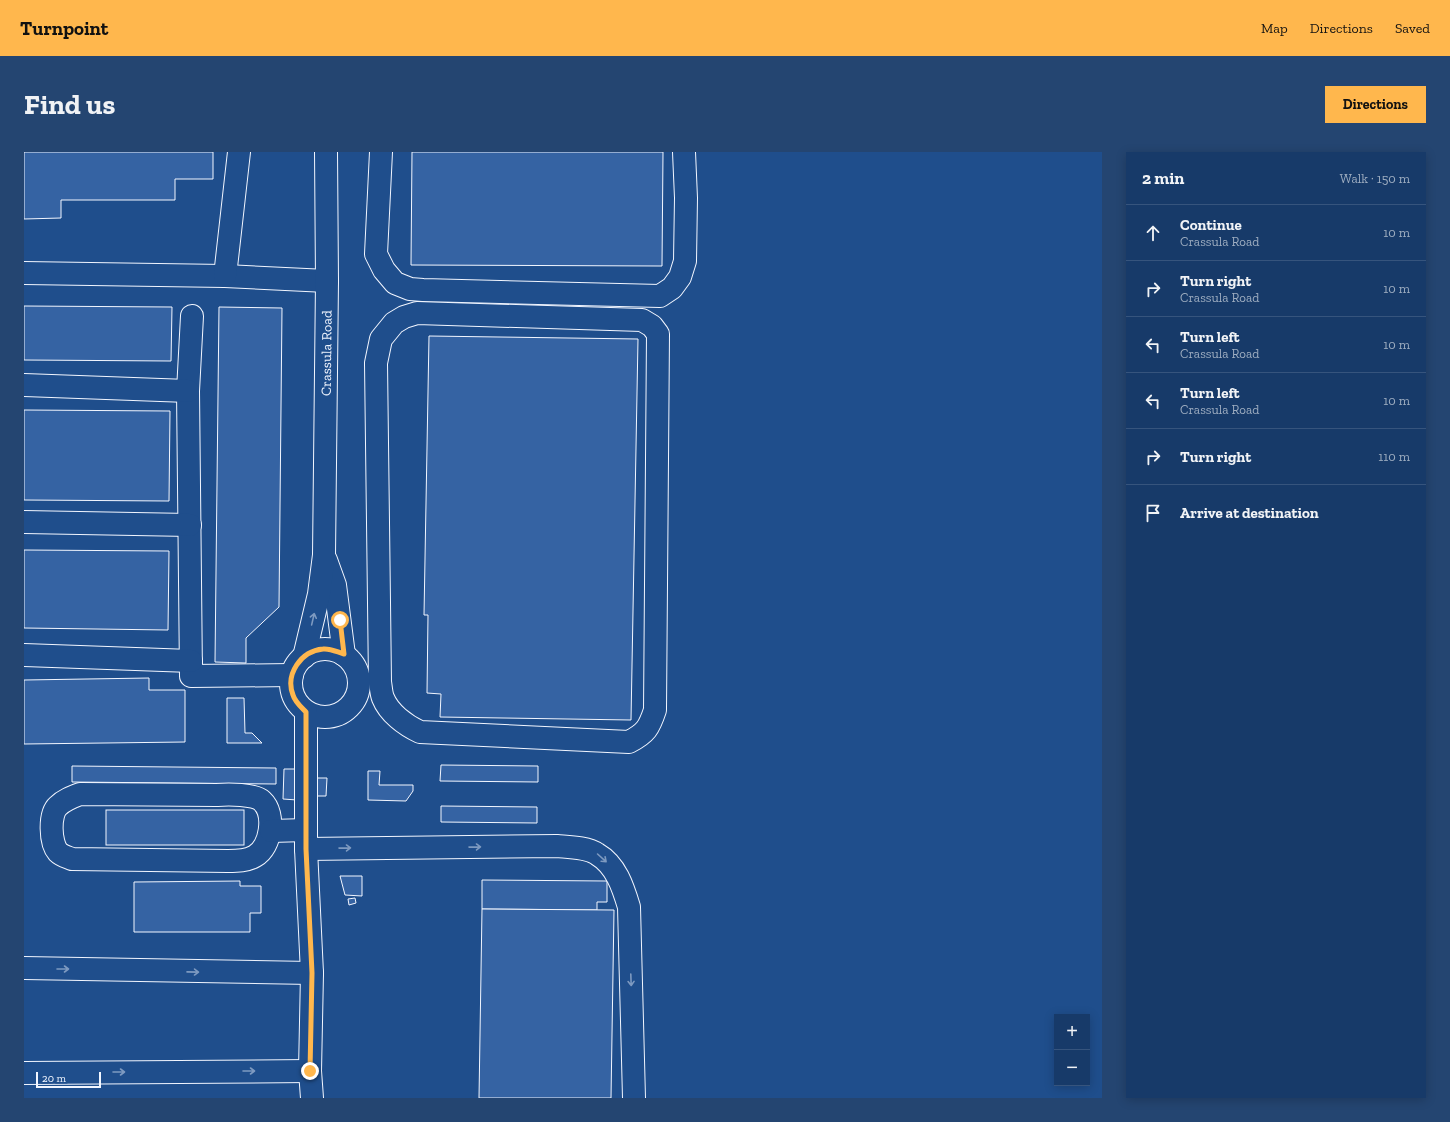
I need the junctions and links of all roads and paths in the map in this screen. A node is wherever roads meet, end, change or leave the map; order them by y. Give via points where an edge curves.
1 (239, 152) edge
2 (326, 152) edge
3 (381, 152) edge
4 (684, 152) edge
5 (24, 273) edge
6 (225, 276) junction
7 (327, 281) junction
8 (192, 316) dead end
9 (24, 384) edge
10 (188, 391) junction
11 (24, 522) edge
12 (190, 526) junction
13 (324, 555) junction
14 (344, 654) junction
15 (24, 655) edge
16 (304, 657) junction
17 (191, 661) junction
18 (292, 674) junction
19 (370, 682) junction
20 (306, 712) junction
21 (271, 831) junction
22 (306, 840) junction
23 (24, 968) edge
24 (312, 973) junction
25 (310, 1071) junction
26 (24, 1072) edge
27 (312, 1098) edge
28 (634, 1098) edge

1 - 6 lane
2 - 7 lane, Crassula Road
3 - 4 lane via 376,254 384,270 395,283 410,289 423,290 660,296 672,288 680,277 685,261
5 - 6 lane
6 - 7 lane
7 - 13 lane, Crassula Road
8 - 10 lane
9 - 10 lane
10 - 12 lane
11 - 12 lane
12 - 17 lane
13 - 14 lane, Crassula Road via 335,585
16 -> 13 lane, Crassula Road via 319,594
14 - 16 lane via 324,649 313,651
14 - 19 lane via 357,671
15 - 17 lane
16 - 18 lane, Crassula Road
17 - 18 lane via 191,676
18 - 20 lane via 293,696
19 - 19 lane via 392,712 408,726 420,732 617,742 629,742 641,736 651,723 656,710 658,334 652,326 642,320 629,319 417,313 404,317 394,324 381,339 376,363
19 - 20 lane via 358,693 347,710 338,716 316,717
20 - 22 lane
21 - 21 lane via 265,846 257,855 248,860 228,861 72,859 61,856 57,851 52,832 53,813 57,806 80,794 252,796 262,801 268,810
21 - 22 lane
22 - 24 lane
22 -> 28 lane via 557,846 596,853 618,876 629,907
23 -> 24 lane
24 - 25 lane
26 -> 25 lane
25 - 27 lane

